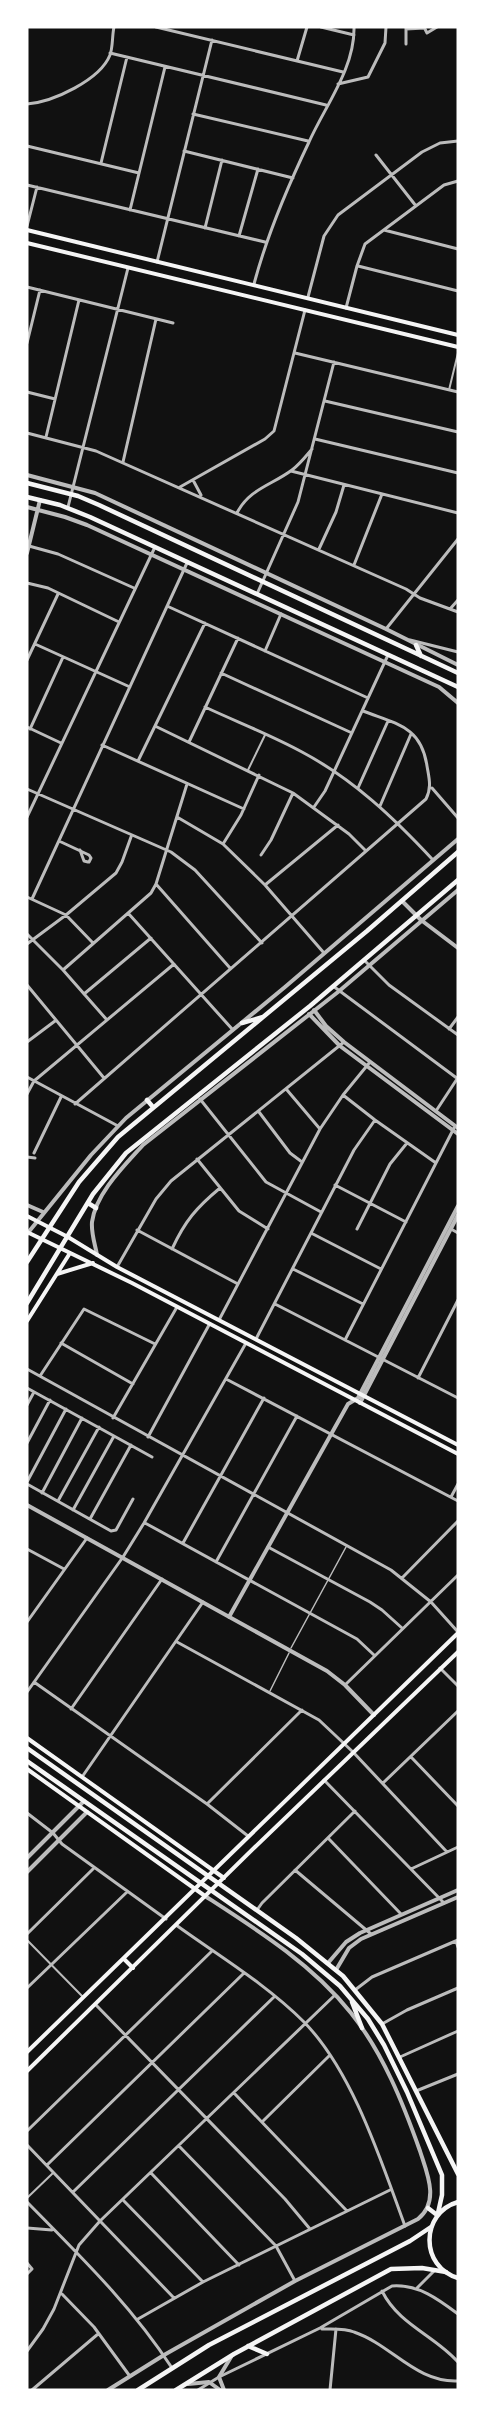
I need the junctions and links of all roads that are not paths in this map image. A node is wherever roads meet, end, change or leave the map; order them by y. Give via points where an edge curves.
1 (114, 27) edge
2 (156, 27) edge
3 (308, 27) edge
4 (321, 27) edge
5 (354, 27) edge
6 (386, 27) edge
7 (424, 27) edge
8 (437, 27) edge
9 (406, 28) edge
10 (354, 35) junction
11 (212, 40) junction
12 (406, 44) dead end
13 (110, 53) junction
14 (127, 57) junction
15 (297, 61) junction
16 (165, 67) junction
17 (343, 72) junction
18 (202, 75) junction
19 (337, 85) junction
20 (27, 104) edge
21 (326, 105) junction
22 (193, 114) junction
23 (309, 141) junction
24 (458, 141) edge
25 (27, 146) edge
26 (184, 151) junction
27 (376, 155) dead end
28 (222, 160) junction
29 (101, 164) junction
30 (258, 169) junction
31 (139, 173) junction
32 (392, 175) junction
33 (293, 178) junction
34 (458, 182) edge
35 (27, 185) edge
36 (37, 187) junction
37 (416, 206) junction
38 (130, 210) junction
39 (167, 219) junction
40 (27, 228) edge
41 (205, 228) junction
42 (384, 230) junction
43 (239, 236) junction
44 (265, 242) junction
45 (27, 243) edge
46 (92, 246) junction
47 (99, 248) junction
48 (458, 249) edge
49 (89, 258) junction
50 (96, 259) junction
51 (157, 262) junction
52 (357, 266) junction
53 (128, 268) junction
54 (254, 284) junction
55 (27, 287) edge
56 (40, 291) junction
57 (458, 291) edge
58 (308, 297) junction
59 (79, 300) junction
60 (346, 308) junction
61 (118, 309) junction
62 (305, 310) junction
63 (368, 313) junction
64 (377, 315) junction
65 (156, 319) junction
66 (173, 323) dead end
67 (366, 325) junction
68 (29, 327) edge
69 (375, 327) junction
70 (458, 335) edge
71 (27, 343) edge
72 (458, 347) edge
73 (295, 353) junction
74 (458, 353) edge
75 (334, 362) junction
76 (449, 390) junction
77 (27, 392) edge
78 (458, 392) edge
79 (55, 399) junction
80 (325, 401) junction
81 (458, 432) edge
82 (27, 433) edge
83 (46, 437) junction
84 (315, 439) junction
85 (84, 447) junction
86 (312, 449) junction
87 (123, 462) junction
88 (291, 471) junction
89 (458, 473) edge
90 (27, 475) edge
91 (306, 475) junction
92 (193, 480) junction
93 (27, 483) edge
94 (344, 485) junction
95 (74, 486) junction
96 (180, 487) junction
97 (72, 494) junction
98 (382, 494) junction
99 (202, 497) junction
100 (27, 498) edge
101 (40, 501) junction
102 (27, 507) edge
103 (68, 508) junction
104 (38, 510) junction
105 (237, 513) junction
106 (458, 513) edge
107 (284, 534) junction
108 (458, 539) edge
109 (28, 546) edge
110 (156, 547) junction
111 (319, 549) junction
112 (27, 553) edge
113 (151, 555) junction
114 (188, 562) junction
115 (354, 566) junction
116 (184, 570) junction
117 (266, 573) junction
118 (262, 582) junction
119 (27, 583) edge
120 (135, 588) junction
121 (58, 593) junction
122 (414, 593) junction
123 (257, 594) junction
124 (458, 600) edge
125 (167, 606) junction
126 (450, 609) junction
127 (458, 612) edge
128 (280, 614) junction
129 (119, 622) junction
130 (205, 623) junction
131 (386, 629) junction
132 (238, 638) junction
133 (406, 639) junction
134 (34, 644) junction
135 (416, 645) junction
136 (265, 651) junction
137 (458, 652) edge
138 (388, 654) junction
139 (421, 656) junction
140 (63, 657) junction
141 (27, 660) edge
142 (384, 663) junction
143 (458, 665) edge
144 (445, 667) junction
145 (96, 672) junction
146 (221, 673) junction
147 (458, 674) edge
148 (440, 678) junction
149 (130, 687) junction
150 (457, 687) edge
151 (368, 699) junction
152 (458, 703) edge
153 (205, 707) junction
154 (363, 711) junction
155 (388, 721) junction
156 (155, 726) junction
157 (29, 728) edge
158 (411, 733) junction
159 (352, 734) junction
160 (265, 735) junction
161 (189, 742) junction
162 (61, 743) junction
163 (102, 746) junction
164 (138, 761) junction
165 (248, 770) junction
166 (334, 772) junction
167 (259, 775) junction
168 (187, 784) junction
169 (430, 786) junction
170 (27, 789) edge
171 (358, 789) junction
172 (293, 793) junction
173 (37, 794) junction
174 (380, 806) junction
175 (314, 807) junction
176 (244, 809) junction
177 (73, 811) junction
178 (27, 816) edge
179 (177, 818) junction
180 (458, 818) edge
181 (399, 824) junction
182 (338, 825) junction
183 (131, 837) junction
184 (458, 839) edge
185 (59, 841) junction
186 (223, 844) junction
187 (80, 850) dead end
188 (167, 851) junction
189 (367, 851) junction
190 (458, 852) edge
191 (261, 855) dead end
192 (434, 862) junction
193 (458, 880) edge
194 (156, 884) junction
195 (265, 885) junction
196 (458, 890) edge
197 (27, 897) edge
198 (32, 899) junction
199 (402, 901) junction
200 (128, 913) junction
201 (66, 915) junction
202 (291, 915) junction
203 (416, 915) junction
204 (421, 920) junction
205 (27, 934) edge
206 (151, 938) junction
207 (33, 939) junction
208 (93, 943) junction
209 (262, 943) junction
210 (27, 944) edge
211 (458, 948) edge
212 (325, 954) junction
213 (364, 960) junction
214 (174, 964) junction
215 (369, 966) junction
216 (230, 968) junction
217 (63, 970) junction
218 (333, 986) junction
219 (28, 989) edge
220 (338, 992) junction
221 (201, 993) junction
222 (84, 994) junction
223 (314, 1010) junction
224 (309, 1014) junction
225 (266, 1016) junction
226 (458, 1017) edge
227 (107, 1020) junction
228 (55, 1021) junction
229 (242, 1023) junction
230 (450, 1029) junction
231 (234, 1030) junction
232 (458, 1035) edge
233 (27, 1042) edge
234 (344, 1042) junction
235 (76, 1046) junction
236 (340, 1046) junction
237 (369, 1064) junction
238 (27, 1077) edge
239 (104, 1078) junction
240 (458, 1078) edge
241 (34, 1081) junction
242 (287, 1090) junction
243 (27, 1094) edge
244 (343, 1095) junction
245 (61, 1097) junction
246 (199, 1098) junction
247 (147, 1100) junction
248 (75, 1104) junction
249 (153, 1107) junction
250 (259, 1112) junction
251 (434, 1113) junction
252 (375, 1120) junction
253 (118, 1126) junction
254 (455, 1128) edge
255 (320, 1130) junction
256 (458, 1134) edge
257 (228, 1136) junction
258 (407, 1143) junction
259 (34, 1153) dead end
260 (27, 1156) edge
261 (35, 1158) dead end
262 (197, 1159) junction
263 (303, 1163) junction
264 (436, 1163) junction
265 (68, 1184) junction
266 (335, 1185) junction
267 (220, 1188) junction
268 (74, 1189) junction
269 (287, 1194) junction
270 (88, 1203) junction
271 (370, 1204) junction
272 (27, 1205) edge
273 (458, 1206) edge
274 (96, 1208) junction
275 (43, 1212) junction
276 (321, 1212) junction
277 (458, 1215) edge
278 (27, 1216) edge
279 (36, 1221) junction
280 (406, 1222) junction
281 (49, 1227) junction
282 (268, 1229) junction
283 (357, 1229) dead end
284 (451, 1229) junction
285 (137, 1230) junction
286 (27, 1233) edge
287 (311, 1233) junction
288 (458, 1233) edge
289 (68, 1237) junction
290 (42, 1239) junction
291 (60, 1249) junction
292 (172, 1249) junction
293 (70, 1253) junction
294 (97, 1255) junction
295 (27, 1262) edge
296 (93, 1263) junction
297 (117, 1267) junction
298 (293, 1269) junction
299 (381, 1269) junction
300 (56, 1275) junction
301 (238, 1284) junction
302 (156, 1287) junction
303 (165, 1292) junction
304 (153, 1295) junction
305 (162, 1299) junction
306 (458, 1300) edge
307 (27, 1303) edge
308 (275, 1304) junction
309 (363, 1305) junction
310 (177, 1308) junction
311 (219, 1320) junction
312 (27, 1321) edge
313 (209, 1324) junction
314 (256, 1339) junction
315 (345, 1340) junction
316 (61, 1343) junction
317 (246, 1343) junction
318 (155, 1344) junction
319 (381, 1358) junction
320 (27, 1369) edge
321 (40, 1376) junction
322 (226, 1378) junction
323 (418, 1378) junction
324 (133, 1384) junction
325 (27, 1388) edge
326 (34, 1392) junction
327 (362, 1395) junction
328 (457, 1397) edge
329 (264, 1398) junction
330 (50, 1400) junction
331 (354, 1400) junction
332 (360, 1403) junction
333 (27, 1405) edge
334 (66, 1409) junction
335 (297, 1416) junction
336 (82, 1418) junction
337 (113, 1418) junction
338 (99, 1427) junction
339 (332, 1433) junction
340 (114, 1436) junction
341 (148, 1437) junction
342 (449, 1440) junction
343 (27, 1443) edge
344 (131, 1445) junction
345 (458, 1445) edge
346 (445, 1447) junction
347 (458, 1454) edge
348 (152, 1457) dead end
349 (184, 1457) junction
350 (220, 1477) junction
351 (27, 1483) edge
352 (458, 1484) edge
353 (42, 1493) junction
354 (253, 1495) junction
355 (451, 1497) junction
356 (134, 1499) dead end
357 (57, 1501) junction
358 (458, 1501) edge
359 (27, 1505) edge
360 (73, 1510) junction
361 (287, 1513) junction
362 (90, 1519) junction
363 (458, 1521) edge
364 (144, 1523) junction
365 (87, 1538) junction
366 (183, 1544) junction
367 (347, 1545) junction
368 (268, 1547) junction
369 (27, 1549) edge
370 (123, 1557) junction
371 (216, 1563) junction
372 (64, 1569) junction
373 (458, 1575) edge
374 (402, 1578) junction
375 (162, 1579) junction
376 (249, 1580) junction
377 (328, 1580) junction
378 (203, 1602) junction
379 (431, 1602) junction
380 (310, 1614) junction
381 (230, 1617) junction
382 (27, 1622) edge
383 (402, 1628) junction
384 (458, 1632) edge
385 (177, 1642) junction
386 (290, 1650) junction
387 (458, 1652) edge
388 (374, 1655) junction
389 (440, 1668) junction
390 (34, 1682) junction
391 (345, 1685) junction
392 (458, 1686) edge
393 (27, 1692) edge
394 (269, 1692) junction
395 (71, 1709) junction
396 (302, 1710) junction
397 (458, 1711) edge
398 (374, 1715) junction
399 (111, 1737) junction
400 (27, 1738) edge
401 (343, 1744) junction
402 (27, 1748) edge
403 (353, 1752) junction
404 (411, 1757) junction
405 (27, 1761) edge
406 (27, 1769) edge
407 (82, 1777) junction
408 (324, 1780) junction
409 (383, 1784) junction
410 (84, 1801) junction
411 (207, 1804) junction
412 (80, 1806) junction
413 (458, 1806) edge
414 (355, 1811) junction
415 (87, 1812) junction
416 (27, 1813) edge
417 (53, 1833) junction
418 (248, 1836) junction
419 (328, 1839) junction
420 (58, 1841) junction
421 (458, 1847) edge
422 (447, 1852) junction
423 (27, 1858) edge
424 (94, 1868) junction
425 (411, 1869) junction
426 (214, 1870) junction
427 (296, 1870) junction
428 (27, 1872) edge
429 (207, 1877) junction
430 (224, 1878) junction
431 (201, 1883) junction
432 (218, 1883) junction
433 (195, 1889) junction
434 (211, 1890) junction
435 (458, 1890) edge
436 (127, 1892) junction
437 (205, 1896) junction
438 (458, 1897) edge
439 (440, 1898) junction
440 (444, 1903) junction
441 (257, 1911) junction
442 (401, 1914) junction
443 (165, 1919) junction
444 (176, 1925) junction
445 (366, 1930) junction
446 (27, 1934) edge
447 (371, 1934) junction
448 (27, 1940) edge
449 (457, 1941) edge
450 (458, 1947) edge
451 (212, 1951) junction
452 (124, 1959) junction
453 (328, 1963) junction
454 (51, 1964) junction
455 (133, 1968) junction
456 (336, 1970) junction
457 (243, 1974) junction
458 (27, 1988) edge
459 (458, 1988) edge
460 (355, 1990) junction
461 (335, 1995) junction
462 (275, 1996) junction
463 (84, 1998) junction
464 (351, 1999) junction
465 (96, 2005) junction
466 (305, 2024) junction
467 (382, 2024) junction
468 (362, 2028) junction
469 (458, 2031) edge
470 (126, 2036) junction
471 (27, 2052) edge
472 (330, 2055) junction
473 (400, 2057) junction
474 (152, 2063) junction
475 (27, 2071) edge
476 (458, 2074) edge
477 (179, 2090) junction
478 (416, 2091) junction
479 (234, 2093) junction
480 (206, 2120) junction
481 (262, 2122) junction
482 (27, 2131) edge
483 (27, 2145) edge
484 (178, 2146) junction
485 (47, 2165) junction
486 (54, 2172) junction
487 (151, 2173) junction
488 (458, 2174) edge
489 (390, 2190) junction
490 (73, 2192) junction
491 (27, 2200) edge
492 (123, 2200) junction
493 (458, 2202) edge
494 (428, 2208) junction
495 (347, 2211) junction
496 (438, 2214) junction
497 (100, 2221) junction
498 (405, 2226) junction
499 (431, 2227) junction
500 (27, 2228) edge
501 (310, 2229) junction
502 (54, 2230) junction
503 (276, 2246) junction
504 (76, 2252) junction
505 (27, 2263) edge
506 (239, 2265) junction
507 (436, 2270) junction
508 (446, 2272) junction
509 (27, 2274) edge
510 (457, 2278) edge
511 (295, 2281) junction
512 (202, 2282) junction
513 (417, 2288) junction
514 (382, 2292) junction
515 (62, 2294) junction
516 (174, 2298) junction
517 (458, 2314) edge
518 (138, 2319) junction
519 (320, 2328) junction
520 (336, 2329) junction
521 (98, 2334) junction
522 (248, 2346) junction
523 (27, 2351) edge
524 (234, 2354) junction
525 (267, 2354) junction
526 (164, 2355) junction
527 (458, 2362) edge
528 (172, 2368) junction
529 (129, 2375) junction
530 (219, 2377) junction
531 (458, 2381) edge
532 (209, 2382) junction
533 (32, 2390) edge
534 (108, 2390) edge
535 (138, 2390) edge
536 (176, 2390) edge
537 (198, 2390) edge
538 (222, 2390) edge
539 (330, 2390) edge

1 - 13 street
2 - 11 street
3 - 15 street
4 - 10 street
5 - 10 street
6 - 19 street via 385,43 367,78
7 - 8 street via 425,33
7 - 9 street
9 - 12 street
10 - 17 street
11 - 15 street
11 - 18 street
13 - 14 street
13 - 20 street via 91,78
14 - 16 street
14 - 29 street
15 - 17 street
16 - 18 street
16 - 31 street
17 - 19 street
18 - 21 street
18 - 22 street
19 - 21 street
21 - 23 street
22 - 23 street
22 - 26 street
23 - 33 street
24 - 32 street via 431,147
25 - 29 street
26 - 28 street
26 - 39 street
27 - 32 street
28 - 30 street
28 - 41 street
29 - 31 street
30 - 33 street
30 - 43 street
31 - 38 street
32 - 37 street
32 - 58 street via 343,210 328,228
33 - 44 street
34 - 37 street via 444,185
35 - 36 street
36 - 38 street
36 - 40 street
37 - 42 street
38 - 39 street
39 - 41 street
39 - 51 street
40 - 46 main road
41 - 43 street
42 - 48 street
42 - 52 street via 365,244
43 - 44 street
44 - 54 street
45 - 49 main road
46 - 47 main road
46 - 49 main road
47 - 50 main road via 94,253
47 - 51 main road
49 - 50 main road
50 - 53 main road
51 - 54 main road
52 - 57 street
52 - 60 street
53 - 61 street
53 - 62 main road
54 - 58 main road
55 - 56 street
56 - 59 street
56 - 68 street
58 - 60 main road
59 - 61 street
59 - 79 street
60 - 63 main road
61 - 65 street
61 - 85 street
62 - 67 main road
62 - 73 street
63 - 64 main road
63 - 67 main road via 371,320
64 - 69 main road via 371,320
64 - 70 main road
65 - 66 street
65 - 87 street
67 - 69 main road
68 - 71 street
69 - 72 main road
73 - 75 street
73 - 92 street via 274,431
74 - 76 street
75 - 76 street
75 - 80 street
76 - 78 street
77 - 79 street
79 - 83 street
80 - 81 street
80 - 84 street
82 - 83 street
83 - 85 street
84 - 86 street
84 - 89 street
85 - 87 street
85 - 95 street
86 - 88 street
86 - 91 street
87 - 96 street
88 - 91 street
88 - 105 street via 252,493
90 - 95 street
91 - 94 street
91 - 107 street
92 - 96 street
92 - 99 street
93 - 97 main road
94 - 98 street
94 - 111 street
95 - 97 street
95 - 117 street
96 - 99 street
97 - 103 street
97 - 118 main road
98 - 106 street
98 - 115 street
99 - 105 street
100 - 101 main road
101 - 103 main road
101 - 104 street
102 - 104 street
103 - 110 main road
104 - 109 street
104 - 113 street via 79,522
105 - 107 street
107 - 111 street
107 - 117 street
108 - 122 street
109 - 112 street
109 - 120 street via 58,554
110 - 113 street
110 - 114 main road
111 - 115 street
113 - 116 street
113 - 120 street
114 - 116 street
114 - 123 main road
115 - 122 street
116 - 125 street
116 - 128 street
117 - 118 street
117 - 131 street
118 - 123 street
118 - 139 main road
119 - 121 street
120 - 129 street
121 - 129 street
121 - 134 street
122 - 126 street
122 - 131 street
123 - 138 main road
124 - 126 street
125 - 130 street
125 - 149 street
126 - 127 street
128 - 136 street
128 - 142 street
129 - 145 street
130 - 132 street
130 - 156 street
131 - 133 street
132 - 136 street
132 - 146 street
133 - 135 street
133 - 137 street
134 - 140 street
134 - 141 street
135 - 139 main road
135 - 143 street
136 - 151 street
138 - 142 street
138 - 148 main road
139 - 144 main road
140 - 145 street
140 - 157 street
142 - 151 street
142 - 152 street via 439,687
144 - 147 main road
144 - 148 main road via 446,673
145 - 149 street
145 - 162 street
146 - 153 street
146 - 159 street
147 - 150 main road via 454,680
148 - 150 main road
149 - 163 street
151 - 154 street
153 - 160 street
153 - 161 street
154 - 155 street
154 - 159 street
155 - 158 street
155 - 171 street
156 - 161 street
156 - 164 street
157 - 162 street
158 - 169 street via 425,750
158 - 174 street
159 - 166 street
160 - 165 street
160 - 166 street
161 - 165 street
162 - 173 street
163 - 164 street
163 - 177 street
164 - 168 street
165 - 167 street
166 - 171 street
166 - 175 street
167 - 172 street
167 - 176 street
168 - 176 street
168 - 179 street
169 - 180 street
169 - 181 street via 426,799
170 - 173 street
171 - 174 street
172 - 175 street
172 - 191 street
173 - 177 street
173 - 178 street
174 - 181 street
175 - 182 street
176 - 186 street
177 - 183 street
177 - 185 street
179 - 186 street
179 - 188 street
181 - 189 street
181 - 192 street
182 - 189 street
182 - 195 street
183 - 188 street
183 - 201 street via 116,873
184 - 192 street
185 - 187 street
185 - 198 street
186 - 195 street
188 - 194 street
188 - 209 street via 195,870
189 - 202 street
190 - 199 main road
192 - 212 street
193 - 203 main road
194 - 200 street via 146,899
194 - 216 street
195 - 202 street
196 - 204 street
197 - 198 street
198 - 201 street
199 - 203 street
199 - 225 main road
200 - 206 street
200 - 208 street
201 - 207 street
201 - 208 street
202 - 209 street
202 - 212 street
203 - 204 street
203 - 213 main road
204 - 211 street
204 - 215 street
205 - 207 street
206 - 214 street
206 - 222 street
207 - 210 street
207 - 217 street
208 - 217 street
209 - 216 street
212 - 229 street
213 - 215 street
213 - 218 main road
214 - 221 street
214 - 227 street
215 - 220 street
215 - 230 street
216 - 221 street
217 - 222 street
218 - 220 street
218 - 246 main road
219 - 228 street
220 - 223 street
220 - 240 street
221 - 231 street
221 - 239 street
222 - 227 street
223 - 224 street
223 - 234 street
224 - 236 street
224 - 246 street
225 - 229 main road
225 - 249 main road
226 - 230 street
227 - 235 street
228 - 233 street
228 - 235 street
229 - 231 street
230 - 232 street
231 - 247 street
234 - 236 street
234 - 237 street
235 - 239 street
235 - 241 street
236 - 237 street
236 - 242 street
237 - 244 street
237 - 251 street
238 - 241 street
239 - 248 street
240 - 251 street
241 - 243 street
241 - 245 street
242 - 250 street
242 - 255 street
244 - 252 street
244 - 255 street
245 - 248 street
245 - 259 street
246 - 257 street
246 - 270 main road via 126,1153
246 - 274 street via 143,1145
247 - 249 main road
247 - 253 street
248 - 253 street
249 - 268 main road via 118,1137
250 - 257 street
250 - 263 street via 290,1153
251 - 254 street
252 - 258 street
252 - 266 street
253 - 265 street
254 - 256 street
254 - 264 street
255 - 263 street
257 - 262 street
257 - 269 street via 262,1179
258 - 264 street
258 - 271 street via 390,1164
260 - 261 street
262 - 267 street
262 - 285 street via 163,1189
263 - 269 street
264 - 280 street
265 - 268 main road
265 - 275 street
266 - 271 street
266 - 276 street
267 - 282 street via 245,1215
267 - 292 street via 191,1215
268 - 281 main road
269 - 276 street
269 - 282 street
270 - 274 main road
270 - 289 main road
271 - 280 street
271 - 283 street
272 - 275 street
273 - 319 street
274 - 294 street via 92,1223
275 - 279 street
276 - 287 street
277 - 284 street
278 - 279 main road
279 - 281 main road
279 - 286 street
280 - 299 street
281 - 289 main road
281 - 290 main road
282 - 301 street
284 - 288 street
284 - 319 street
285 - 292 street
285 - 297 street
286 - 290 main road
287 - 298 street
287 - 299 street
289 - 291 main road
289 - 294 main road
290 - 291 main road
290 - 295 main road
291 - 293 main road
291 - 307 main road
292 - 301 street
293 - 296 main road
293 - 300 main road
294 - 297 main road
296 - 300 main road
296 - 304 main road
297 - 302 main road
298 - 308 street
298 - 309 street
299 - 309 street
300 - 312 main road
301 - 311 street
302 - 303 main road
302 - 304 main road
303 - 305 main road
303 - 311 main road
304 - 305 main road
305 - 310 main road
306 - 323 street
308 - 314 street
308 - 315 street
309 - 315 street
310 - 313 main road
310 - 318 street
311 - 314 main road
313 - 317 main road
313 - 341 street
314 - 327 main road
315 - 319 street
316 - 318 street via 84,1309
316 - 321 street
316 - 324 street
317 - 322 street
317 - 331 main road
318 - 324 street
319 - 323 street
319 - 327 street
320 - 321 street
321 - 337 street
322 - 329 street
322 - 349 street
323 - 328 street
324 - 337 street
325 - 326 street
326 - 330 street
326 - 333 street
327 - 331 street
327 - 332 street
327 - 342 main road
329 - 335 street
329 - 350 street
330 - 334 street
330 - 343 street
331 - 332 main road
331 - 339 street
332 - 346 main road
334 - 336 street
334 - 351 street
335 - 339 street
335 - 354 street
336 - 338 street
336 - 353 street
337 - 341 street
338 - 340 street
338 - 357 street
339 - 355 street
339 - 361 street
340 - 344 street
340 - 360 street
341 - 349 street
342 - 345 main road
342 - 346 main road
344 - 348 street
344 - 362 street
346 - 347 main road
349 - 350 street
349 - 364 street
350 - 354 street
350 - 366 street
351 - 353 street
352 - 355 street
353 - 357 street
354 - 361 street
354 - 371 street
355 - 358 street
356 - 362 street via 114,1532
357 - 360 street
359 - 365 street
360 - 362 street
361 - 367 street
361 - 368 street
363 - 374 street
364 - 366 street
364 - 370 street
365 - 370 street
365 - 372 street
366 - 371 street
367 - 374 street
367 - 377 lane
368 - 376 street
368 - 377 street
369 - 372 street
370 - 375 street
370 - 390 street
371 - 376 street
372 - 382 street
373 - 379 street
374 - 379 street
375 - 378 street
375 - 395 street
376 - 380 street
376 - 381 street
377 - 380 lane
377 - 383 street via 382,1610
378 - 381 street
378 - 385 street
379 - 383 street
379 - 384 street
380 - 386 lane
380 - 388 street via 357,1639
381 - 386 street
383 - 388 street
384 - 398 main road
385 - 394 street
385 - 399 street
386 - 391 street
386 - 394 lane
387 - 389 main road
388 - 391 street
389 - 392 street
389 - 403 main road
390 - 393 street
390 - 395 street
391 - 398 street
394 - 396 street
395 - 399 street
396 - 401 street via 319,1720
396 - 411 street
397 - 404 street
398 - 401 main road
399 - 407 street
399 - 411 street
400 - 407 main road
401 - 403 street
401 - 418 main road
402 - 429 main road
403 - 408 main road
403 - 409 street
404 - 409 street
404 - 413 street
405 - 410 main road
406 - 412 main road
407 - 426 main road
408 - 414 street
408 - 430 main road
409 - 422 street
410 - 412 street
410 - 431 main road
411 - 418 street
412 - 415 main road
412 - 417 street
414 - 419 street
414 - 425 street
415 - 420 street
415 - 433 main road
416 - 417 street
417 - 420 street
417 - 423 street
418 - 426 main road
419 - 427 street
419 - 442 street
420 - 424 street
420 - 428 street
421 - 422 street
422 - 425 street
424 - 436 street
424 - 446 street
425 - 439 street
426 - 429 main road
426 - 430 main road
427 - 441 street
427 - 445 street
429 - 431 main road
429 - 432 main road
430 - 432 main road
431 - 433 main road
431 - 434 main road
432 - 434 main road
432 - 441 main road
433 - 437 main road
433 - 443 main road
434 - 437 main road
434 - 464 main road via 302,1954
435 - 439 street
436 - 443 street
436 - 454 street
437 - 444 main road
437 - 461 street via 288,1953
438 - 440 street
439 - 440 street
439 - 442 street
440 - 447 street
441 - 453 main road
442 - 445 street
443 - 452 main road
444 - 451 street
444 - 455 main road
445 - 447 street
445 - 453 street via 350,1938
447 - 456 street via 349,1948
448 - 454 street
449 - 450 street
449 - 460 street via 380,1974
451 - 457 street
451 - 470 street
452 - 455 main road
452 - 463 main road
453 - 456 main road
454 - 458 street
454 - 463 street
455 - 465 main road
456 - 460 main road
457 - 462 street
457 - 474 street
459 - 467 street
460 - 467 main road
461 - 466 street
461 - 468 street
462 - 466 street
462 - 477 street
463 - 471 main road
464 - 468 main road
464 - 496 main road via 384,2045 437,2162 443,2188
465 - 470 street
465 - 475 main road
466 - 472 street
466 - 479 street
467 - 473 main road
468 - 494 street via 397,2091 410,2124 429,2178
469 - 473 street
470 - 474 street
470 - 482 street
472 - 481 street
472 - 489 street via 367,2127
473 - 478 main road
474 - 477 street
474 - 485 street
476 - 478 street
477 - 480 street
477 - 490 street
478 - 488 main road
479 - 480 street
479 - 481 street
480 - 484 street
480 - 501 street
481 - 495 street
483 - 485 street
484 - 487 street
484 - 503 street
485 - 486 street
486 - 490 street
486 - 491 street
487 - 492 street
487 - 506 street
489 - 495 street
489 - 498 street
490 - 497 street
491 - 502 street
492 - 497 street
492 - 512 street
493 - 496 main road
494 - 496 main road
494 - 498 street
495 - 501 street
496 - 499 main road
497 - 504 street
497 - 516 street
498 - 511 street
499 - 508 main road via 433,2256
499 - 528 main road
500 - 502 street
501 - 503 street
502 - 504 street
503 - 506 street
503 - 511 street
504 - 515 street
504 - 518 street
505 - 509 street via 32,2269
506 - 512 street
507 - 508 main road
507 - 513 street
507 - 522 main road via 391,2269
508 - 510 main road
511 - 526 street
512 - 516 street
513 - 514 street via 392,2286
513 - 517 street
514 - 519 street
514 - 527 street via 396,2313
515 - 521 street
515 - 523 street
516 - 518 street
518 - 526 street
519 - 520 street
519 - 525 street
520 - 531 street via 367,2338 430,2378
520 - 539 street
521 - 529 street
521 - 533 street
522 - 524 main road
522 - 525 main road
524 - 530 street
524 - 536 main road
525 - 530 street
526 - 528 street
526 - 529 street
528 - 535 main road
529 - 534 street
530 - 532 street
530 - 538 street
532 - 536 street via 190,2383
532 - 537 street
532 - 538 street

